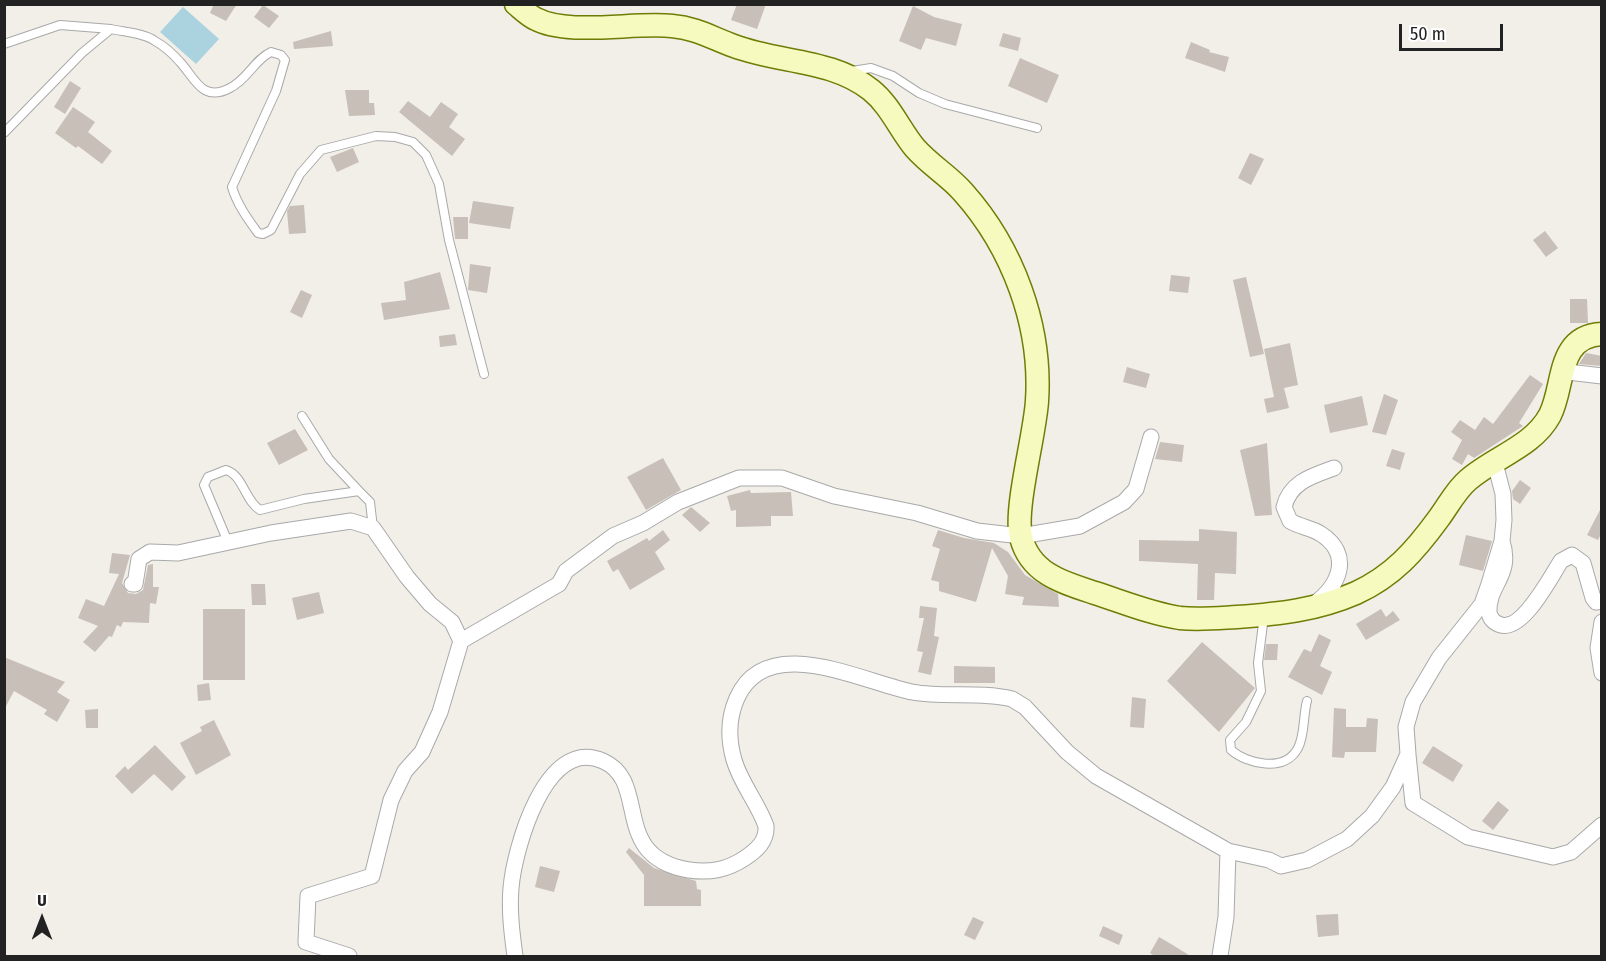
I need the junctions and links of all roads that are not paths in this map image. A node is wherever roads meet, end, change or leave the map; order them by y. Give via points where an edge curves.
1 (516, 4) edge
2 (111, 29) junction
3 (4, 44) edge
4 (842, 73) junction
5 (1037, 128) dead end
6 (4, 133) edge
7 (1602, 334) edge
8 (1562, 366) junction
9 (484, 374) dead end
10 (1602, 376) edge
11 (302, 416) dead end
12 (1150, 437) dead end
13 (1495, 463) junction
14 (1334, 468) dead end
15 (359, 491) junction
16 (373, 528) junction
17 (1020, 536) junction
18 (1502, 541) junction
19 (228, 542) junction
20 (132, 584) dead end
21 (1602, 601) edge
22 (1307, 609) junction
23 (1265, 615) junction
24 (1602, 622) edge
25 (461, 641) junction
26 (1602, 673) edge
27 (1307, 701) dead end
28 (1408, 754) junction
29 (1602, 825) edge
30 (1228, 851) junction
31 (349, 957) edge
32 (515, 957) edge
33 (1220, 957) edge

1 - 4 street via 537,20 567,27 642,24 689,28 735,46
2 - 3 lane via 60,25
2 - 6 lane via 82,53
2 - 9 lane via 153,39 180,62 197,87 212,93 229,89 271,52 285,60 276,92 232,187 235,198 263,234 271,230 300,174 321,150 375,136 413,142 426,155 439,184 449,240
4 - 5 lane via 872,68 933,100
4 - 17 street via 874,92 910,142 962,190 985,219 1027,307 1038,382
7 - 8 street via 1589,335 1576,344
8 - 10 street via 1568,372
8 - 13 street via 1555,402 1540,430
11 - 15 lane via 329,459
12 - 17 street via 1136,489 1124,501 1080,526
13 - 18 street via 1503,494
13 - 22 street via 1468,479 1411,555 1386,578 1336,602
14 - 22 street via 1293,488 1284,507 1290,522 1324,536 1340,567 1338,580 1326,596
15 - 16 lane via 370,502
15 - 19 lane via 260,510 251,503 231,471 220,471 208,477 204,485
16 - 19 street via 344,521
16 - 25 street via 407,577 452,622
17 - 23 street via 1037,565 1055,581 1178,618
17 - 25 street via 977,531 896,508 834,496 782,478 739,478 678,502 614,536 566,571 559,584
18 - 21 street via 1507,556 1490,607 1495,623 1508,626 1519,621 1562,561 1572,555 1583,563 1593,598
18 - 28 street via 1482,604 1440,658 1413,702 1406,727
19 - 20 street via 178,554 143,555
22 - 23 street
23 - 27 lane via 1258,663 1261,692 1246,722 1230,740 1231,750 1246,760 1263,764 1294,754
24 - 26 street via 1598,648
25 - 31 street via 440,712 422,752 405,771 391,800 372,876 308,896 306,942
28 - 29 street via 1413,803 1468,837 1553,857 1571,852
28 - 30 street via 1393,787 1377,809 1334,848 1281,866
30 - 32 street via 1087,771 1025,707 1012,699 912,692 834,670 788,664 763,671 744,685 730,721 736,768 766,826 760,845 739,861 713,872 666,864 649,855 642,842 628,795 616,771 598,759 574,761 558,770 544,787 521,836 511,888
30 - 33 street

